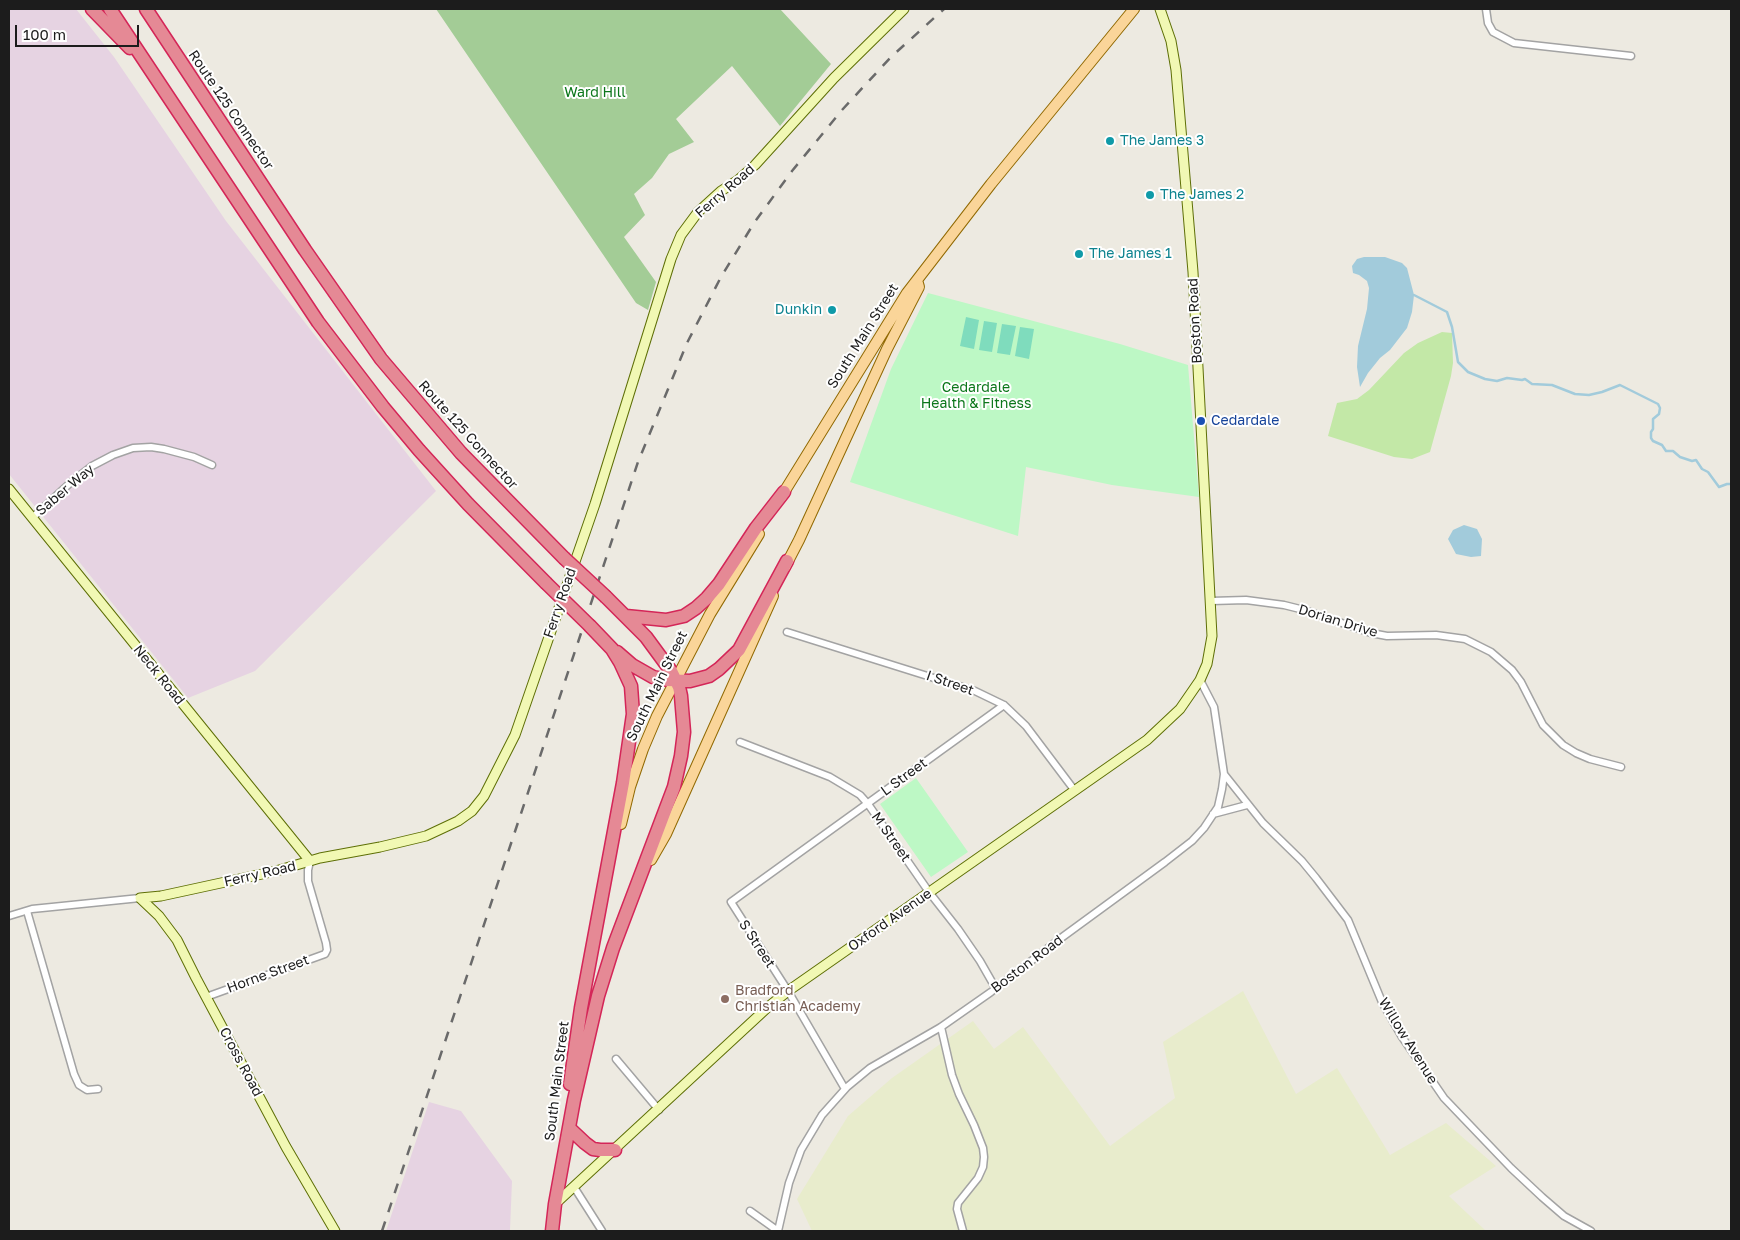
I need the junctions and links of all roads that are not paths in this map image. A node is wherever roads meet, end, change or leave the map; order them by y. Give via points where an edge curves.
1 (92, 9) edge
2 (110, 9) edge
3 (146, 9) edge
4 (904, 9) edge
5 (1134, 9) edge
6 (1160, 9) edge
7 (1486, 9) edge
8 (1631, 56) dead end
9 (152, 71) junction
10 (917, 280) junction
11 (212, 465) dead end
12 (9, 489) edge
13 (784, 492) junction
14 (32, 518) junction
15 (787, 561) junction
16 (1211, 601) junction
17 (626, 616) junction
18 (787, 632) dead end
19 (1212, 636) joint
20 (612, 649) junction
21 (676, 680) junction
22 (1200, 680) junction
23 (1004, 705) junction
24 (740, 742) dead end
25 (1621, 767) dead end
26 (1224, 774) junction
27 (1074, 791) junction
28 (868, 804) junction
29 (1248, 805) junction
30 (1213, 814) junction
31 (612, 845) junction
32 (310, 861) junction
33 (638, 885) junction
34 (929, 892) junction
35 (140, 898) junction
36 (731, 902) joint
37 (27, 911) junction
38 (9, 916) edge
39 (996, 989) junction
40 (788, 991) junction
41 (206, 997) junction
42 (941, 1028) junction
43 (616, 1060) dead end
44 (98, 1089) dead end
45 (845, 1089) junction
46 (658, 1110) junction
47 (570, 1128) junction
48 (615, 1150) junction
49 (563, 1158) junction
50 (574, 1187) junction
51 (555, 1204) junction
52 (750, 1211) dead end
53 (335, 1231) edge
54 (552, 1231) edge
55 (602, 1231) edge
56 (778, 1231) edge
57 (963, 1231) edge
58 (1591, 1231) edge

1 - 9 highway
2 - 9 highway
3 - 17 highway, Route 125 Connector, bridge via 316,265 382,358 461,453
4 - 32 street, Ferry Road via 834,78 755,164 698,212 681,235 595,504 515,735 484,796 458,821 426,836
5 - 10 main road, South Main Street
6 - 16 street, Boston Road via 1171,41 1176,70 1186,174
7 - 8 street via 1492,32 1514,43
9 - 20 highway, bridge via 318,322 383,407 468,504
10 - 13 main road, South Main Street
10 - 15 main road, South Main Street via 919,287
11 - 14 street, Saber Way via 164,449 133,448 113,454 92,466
12 - 14 street, Neck Road
13 - 17 highway via 719,584 696,608 684,616 666,620
13 - 21 main road, South Main Street via 710,614
14 - 32 street, Neck Road
15 - 21 highway via 732,658 709,676 690,681
15 - 33 main road, South Main Street via 670,826
16 - 19 street, Boston Road
16 - 25 street, Dorian Drive via 1246,600 1284,605 1387,636 1436,635 1465,639 1492,652 1512,670 1543,725 1564,745 1590,760
17 - 21 highway, Route 125 Connector via 657,651
18 - 23 street, I Street via 953,684
19 - 22 street, Oxford Avenue via 1207,664
20 - 21 highway via 644,673
20 - 31 highway via 631,686 633,714
21 - 31 main road, South Main Street via 643,749 620,829
21 - 33 highway, Route 125 Connector via 681,696 684,732 680,763
22 - 26 street, Boston Road via 1214,706
22 - 27 street, Oxford Avenue via 1170,720
23 - 27 street, I Street via 1026,726
23 - 28 street, L Street
24 - 28 street, M Street via 830,777 855,791
26 - 29 street, Willow Avenue
26 - 30 street, Boston Road via 1218,807
27 - 34 street, Oxford Avenue
28 - 34 street, M Street
28 - 36 street, L Street
29 - 30 street
29 - 58 street, Willow Avenue via 1302,861 1348,920 1382,1002 1444,1098 1542,1197 1564,1216
30 - 39 street, Boston Road via 1192,841
31 - 49 highway, South Main Street via 581,1008 563,1131
32 - 35 street, Ferry Road via 276,871
32 - 41 street, Horne Street via 308,881 326,943 325,954
33 - 47 highway, South Main Street via 598,996
34 - 39 street, M Street via 969,945
34 - 40 street, Oxford Avenue
35 - 37 street, Ferry Road
35 - 41 street, Cross Road via 177,940
36 - 40 street, S Street
37 - 38 street, Ferry Road
37 - 44 street via 79,1085 87,1090
39 - 42 street, Boston Road
40 - 45 street, S Street
40 - 46 street, Oxford Avenue
41 - 53 street, Cross Road
42 - 45 street, Boston Road via 870,1068
42 - 57 street via 952,1075 984,1157 978,1178 958,1203
43 - 46 street
45 - 56 street, Boston Road via 822,1115 801,1150 789,1183
46 - 48 street, Oxford Avenue
47 - 48 highway via 593,1149
47 - 49 highway, South Main Street
48 - 50 street, Oxford Avenue
49 - 51 highway, South Main Street
50 - 51 street, Oxford Avenue
50 - 55 street
51 - 54 highway, South Main Street
52 - 56 street

